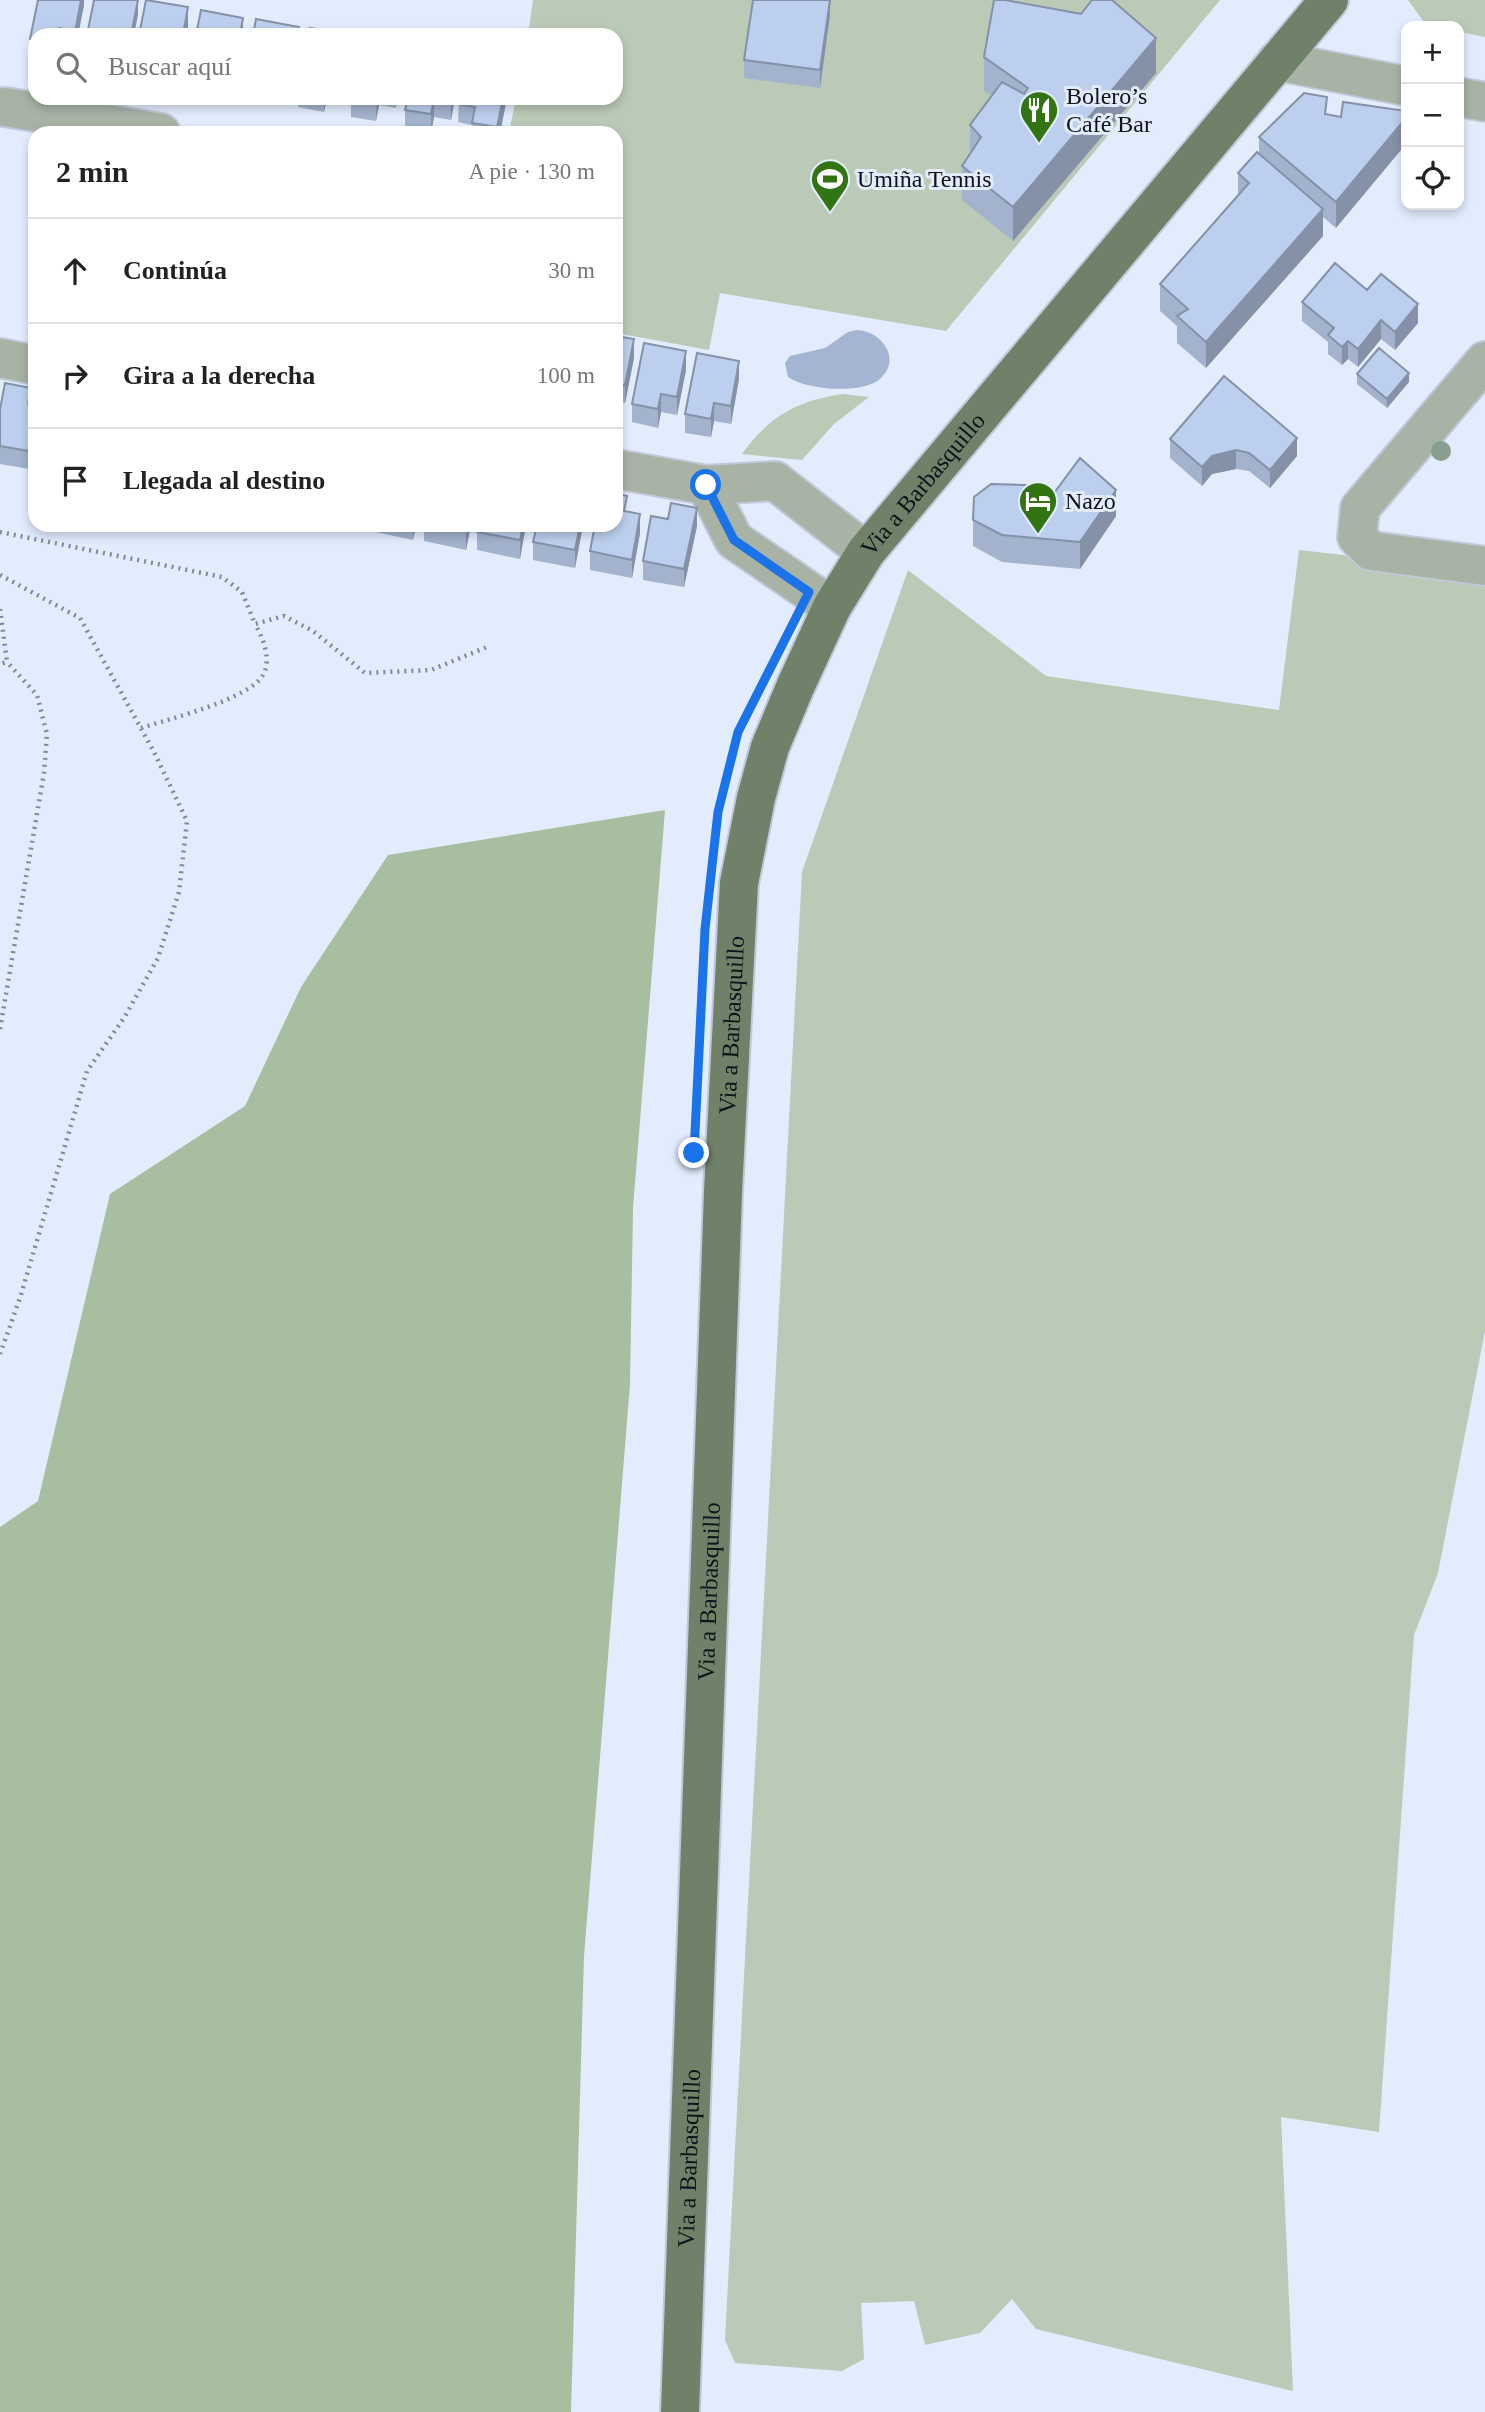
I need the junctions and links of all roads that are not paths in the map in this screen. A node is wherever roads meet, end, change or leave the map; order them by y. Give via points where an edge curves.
1 (1329, 0) edge
2 (1277, 61) junction
3 (1401, 85) edge
4 (1464, 98) edge
5 (1485, 102) edge
6 (5, 107) dead end
7 (119, 126) edge
8 (0, 358) edge
9 (1485, 361) edge
10 (28, 364) edge
11 (623, 470) edge
12 (706, 485) junction
13 (866, 552) junction
14 (1485, 566) edge
15 (832, 607) junction
16 (680, 2412) edge

1 - 2 main road, Via a Barbasquillo
2 - 3 street
2 - 13 main road, Via a Barbasquillo
4 - 5 street
6 - 7 street
8 - 10 street
9 - 14 street via 1360,508 1357,537 1371,551
11 - 12 street
12 - 13 street via 775,481
12 - 15 street via 734,540
13 - 15 main road, Via a Barbasquillo
15 - 16 main road, Via a Barbasquillo via 771,747 739,883 723,1192

